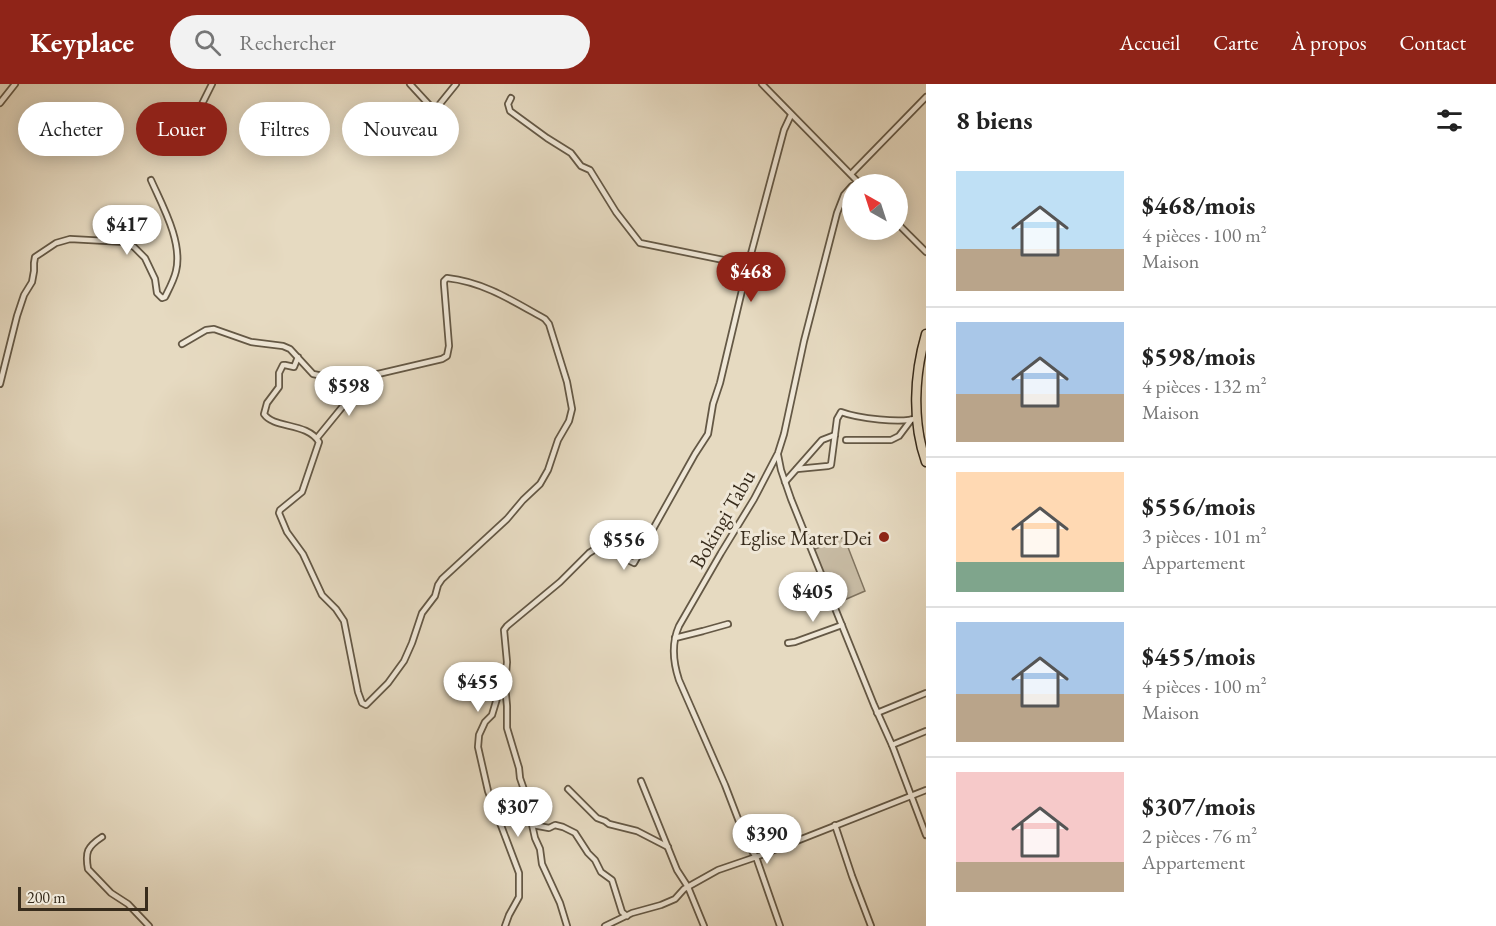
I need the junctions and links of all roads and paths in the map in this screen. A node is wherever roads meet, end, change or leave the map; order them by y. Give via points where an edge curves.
1 (15, 84) edge
2 (212, 84) edge
3 (410, 84) edge
4 (456, 84) edge
5 (762, 84) edge
6 (926, 97) edge
7 (511, 98) dead end
8 (203, 102) edge
9 (427, 102) edge
10 (441, 102) edge
11 (0, 103) edge
12 (791, 115) junction
13 (850, 174) joint
14 (151, 180) dead end
15 (842, 200) edge
16 (908, 233) edge
17 (926, 252) edge
18 (748, 265) junction
19 (926, 334) edge
20 (182, 344) dead end
21 (924, 347) edge
22 (298, 357) junction
23 (922, 379) edge
24 (356, 380) junction
25 (0, 384) edge
26 (918, 420) edge
27 (835, 435) junction
28 (317, 438) junction
29 (846, 440) dead end
30 (778, 453) junction
31 (926, 462) edge
32 (797, 469) junction
33 (785, 482) junction
34 (728, 624) dead end
35 (842, 625) junction
36 (675, 638) junction
37 (788, 643) dead end
38 (505, 685) junction
39 (926, 693) edge
40 (877, 713) junction
41 (926, 731) edge
42 (892, 745) junction
43 (641, 781) dead end
44 (568, 789) dead end
45 (926, 790) edge
46 (911, 795) junction
47 (533, 825) junction
48 (835, 825) junction
49 (926, 835) edge
50 (102, 837) dead end
51 (668, 848) junction
52 (756, 857) junction
53 (688, 887) junction
54 (627, 916) junction
55 (149, 926) edge
56 (505, 926) edge
57 (567, 926) edge
58 (605, 926) edge
59 (704, 926) edge
60 (780, 926) edge
61 (871, 926) edge

1 - 11 street
2 - 8 street
3 - 9 street
4 - 10 street
5 - 12 street
6 - 13 street
7 - 18 street via 510,111 590,170 640,243
12 - 13 street
12 - 18 street
14 - 25 street via 170,223 176,252 176,272 165,297 157,293 145,258 125,242 67,239 56,243 35,257 33,282 17,316
15 - 30 street, Bokingi Tabu
16 - 17 street
18 - 38 street via 708,434 636,562 597,548 507,626
19 - 21 highway
20 - 22 street via 214,329 251,342 283,346
21 - 23 highway
22 - 24 street via 316,376
22 - 28 street via 294,367 283,365 279,387 264,414
23 - 26 highway via 916,402
24 - 28 street via 348,400
24 - 28 street via 447,356 450,346 444,281 459,279 499,292 548,321 572,409 543,480 442,579 422,613 404,661 366,705 358,693 344,620 322,595 279,515 302,492
26 - 27 street via 841,412
26 - 29 street via 891,440
26 - 31 highway
27 - 32 street via 822,440
27 - 32 street via 830,466
30 - 33 street
30 - 36 street, Bokingi Tabu
32 - 33 street
33 - 35 street
34 - 36 street
35 - 37 street
35 - 40 street
36 - 52 street, Bokingi Tabu via 674,663 679,680
38 - 47 street via 507,726
38 - 56 street via 492,715 484,722 478,747 488,791 519,873 519,897
39 - 40 street
40 - 42 street
41 - 42 street
42 - 46 street
43 - 51 street
44 - 51 street via 597,818 639,831
45 - 46 street
46 - 48 street
46 - 49 street
47 - 54 street via 555,825 575,832 602,872 612,880 622,912
47 - 57 street via 542,864
48 - 52 street
48 - 61 street
50 - 55 street via 87,852 88,869
51 - 53 street
52 - 53 street via 711,873
52 - 60 street, Bokingi Tabu
53 - 54 street via 675,899
53 - 59 street
54 - 58 street

